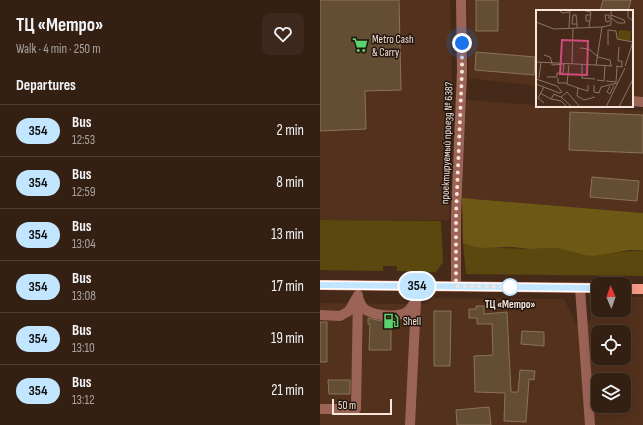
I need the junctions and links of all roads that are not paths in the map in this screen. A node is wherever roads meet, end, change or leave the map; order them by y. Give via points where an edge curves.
1 (461, 0) edge
2 (633, 101) edge
3 (643, 102) edge
4 (320, 285) edge
5 (418, 286) junction
6 (456, 286) junction
7 (580, 288) junction
8 (591, 288) edge
9 (631, 289) edge
10 (643, 289) edge
11 (358, 290) junction
12 (416, 301) junction
13 (320, 315) edge
14 (320, 409) edge
15 (410, 425) edge
16 (590, 425) edge

1 - 6 street, проектируемый проезд № 6387 via 462,71
2 - 3 street
4 - 11 main road
5 - 6 main road
5 - 11 main road
5 - 12 street
6 - 7 main road
7 - 8 main road
7 - 16 street
9 - 10 main road
11 - 12 street via 362,306 366,310 383,315 398,316 406,313
11 - 13 street via 349,311 340,316
11 - 14 street via 356,409
12 - 15 street

